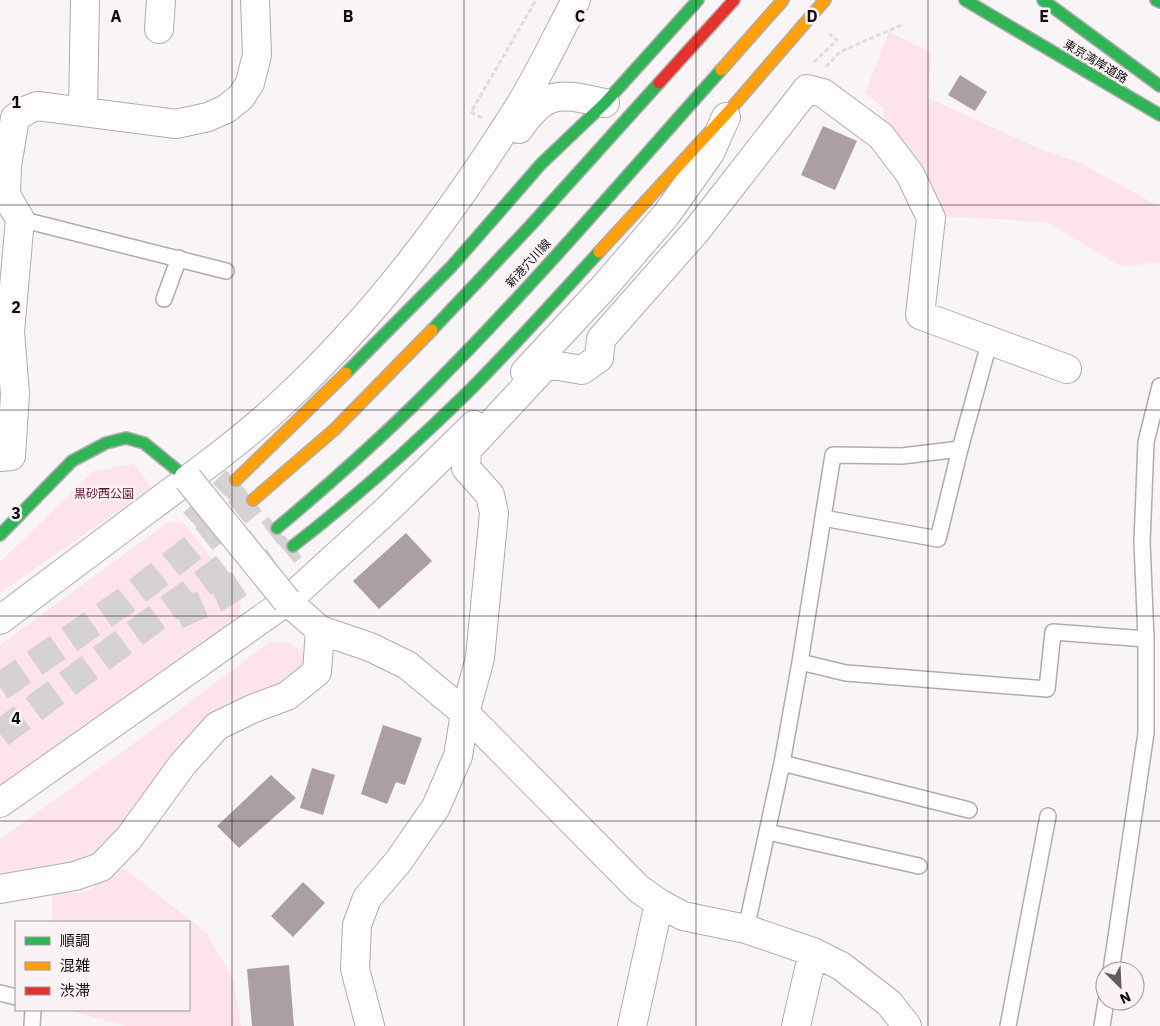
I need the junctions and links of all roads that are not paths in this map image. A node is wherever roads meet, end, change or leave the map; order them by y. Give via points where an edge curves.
1 (85, 0) edge
2 (161, 0) edge
3 (255, 0) edge
4 (576, 0) edge
5 (698, 0) edge
6 (734, 0) edge
7 (783, 0) edge
8 (825, 0) edge
9 (965, 0) edge
10 (1044, 0) edge
11 (1156, 0) edge
12 (1160, 2) edge
13 (159, 29) dead end
14 (1160, 86) edge
15 (605, 103) junction
16 (83, 111) junction
17 (728, 112) junction
18 (1160, 115) edge
19 (3, 195) edge
20 (20, 218) junction
21 (439, 226) junction
22 (179, 258) junction
23 (226, 271) dead end
24 (164, 299) dead end
25 (5, 332) edge
26 (990, 340) junction
27 (1067, 369) dead end
28 (1160, 386) edge
29 (960, 449) junction
30 (0, 457) edge
31 (188, 479) junction
32 (236, 480) tunnel mouth
33 (253, 500) tunnel mouth
34 (823, 518) junction
35 (277, 528) tunnel mouth
36 (0, 535) edge
37 (293, 546) tunnel mouth
38 (287, 601) junction
39 (0, 620) edge
40 (320, 630) junction
41 (1146, 639) junction
42 (800, 662) junction
43 (465, 713) junction
44 (782, 763) junction
45 (0, 804) edge
46 (970, 810) dead end
47 (1048, 816) dead end
48 (768, 832) junction
49 (919, 866) dead end
50 (0, 889) edge
51 (659, 903) junction
52 (746, 929) junction
53 (813, 952) junction
54 (1112, 961) edge
55 (0, 994) edge
56 (15, 997) edge
57 (34, 1011) edge
58 (1104, 1011) edge
59 (32, 1026) edge
60 (370, 1026) edge
61 (632, 1026) edge
62 (796, 1026) edge
63 (907, 1026) edge
64 (1008, 1026) edge
65 (1102, 1026) edge

1 - 16 street
2 - 13 street
3 - 16 street via 256,55 250,83 241,97 226,109 176,124
4 - 21 street via 518,108
5 - 15 main road
6 - 33 main road, 新港穴川線 via 453,309 335,429
7 - 35 main road, 新港穴川線 via 488,330 376,440
8 - 17 main road
9 - 18 main road, 東京湾岸道路
10 - 14 main road
11 - 12 main road
15 - 21 street via 569,95 538,104 469,199
15 - 32 main road via 540,164 452,266 392,328
16 - 19 street via 38,106 15,118
17 - 37 main road via 469,390 374,479
17 - 38 street via 710,154 666,215 549,347 450,449
19 - 20 street
20 - 22 lane
20 - 25 street
21 - 31 street via 377,303 286,399
22 - 23 lane
22 - 24 lane
25 - 30 street via 15,394 11,456
26 - 27 street
26 - 29 lane
26 - 43 street via 920,315 931,218 910,174 881,136 823,93 807,89 697,230 601,339 599,358 582,370 547,364 466,450 466,468 490,495 494,513 480,658
28 - 41 lane via 1146,442 1142,542
29 - 34 lane via 902,456 833,455
29 - 34 lane via 938,539
31 - 36 main road via 144,443 126,438 106,443 72,461
31 - 38 street, bridge
31 - 39 street
34 - 42 lane
38 - 40 street
38 - 45 street
40 - 43 street via 370,647 407,665
40 - 50 street via 317,672 287,696 217,726 182,765 129,838 101,867 75,876
41 - 42 lane via 1053,632 1047,689 846,673
41 - 54 lane via 1146,733
42 - 44 lane
43 - 51 street via 639,888
43 - 60 street via 458,756 436,808 398,862 367,898 357,925 355,969
44 - 46 lane
44 - 48 lane
47 - 64 lane
48 - 49 lane
48 - 52 lane
51 - 52 street via 683,916
51 - 61 street
52 - 53 street
53 - 62 street
53 - 63 street via 841,966 889,1004
55 - 56 lane
57 - 59 lane
58 - 65 lane

